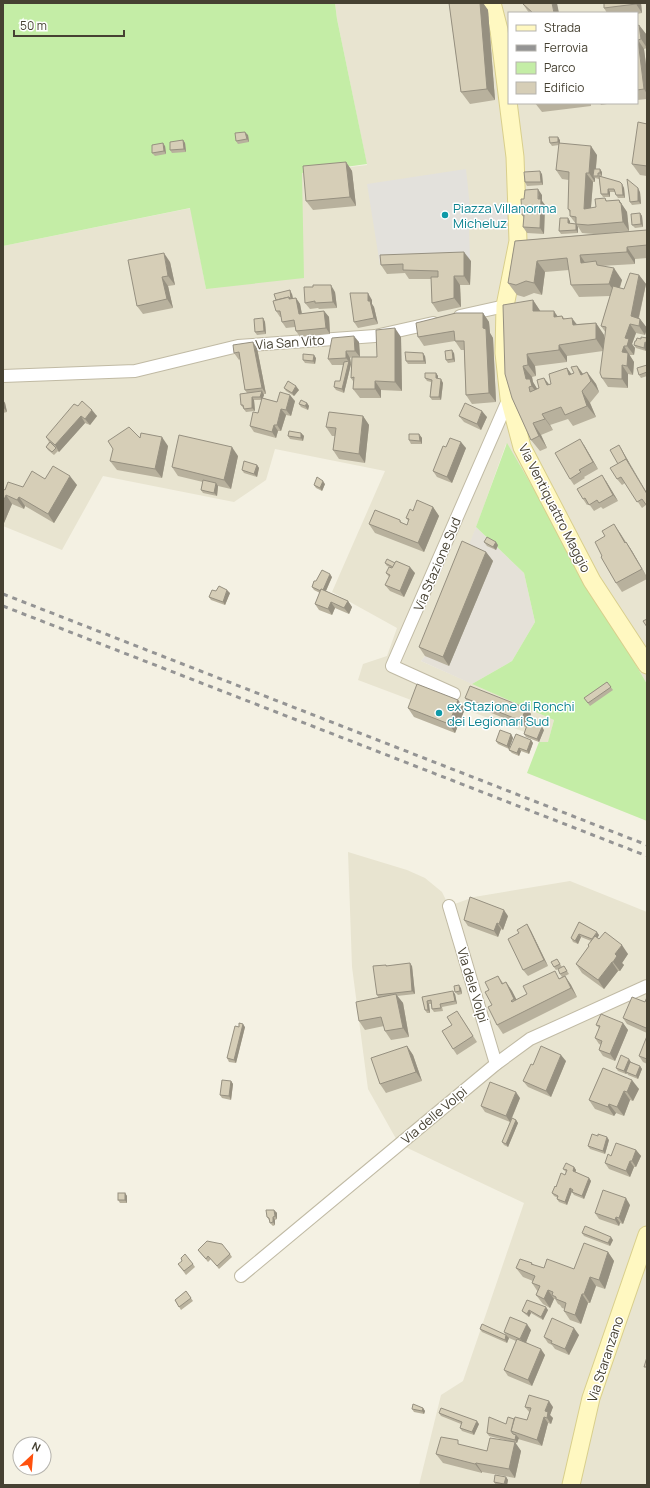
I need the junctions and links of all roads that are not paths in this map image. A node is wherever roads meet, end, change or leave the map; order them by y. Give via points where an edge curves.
1 (492, 3) edge
2 (508, 101) edge
3 (508, 104) edge
4 (505, 306) junction
5 (3, 376) edge
6 (509, 398) junction
7 (647, 665) edge
8 (454, 694) dead end
9 (449, 906) dead end
10 (647, 986) edge
11 (496, 1064) junction
12 (647, 1235) edge
13 (240, 1276) dead end
14 (571, 1485) edge

1 - 2 street, Via Ventiquattro Maggio via 499,30
3 - 4 street, Via Ventiquattro Maggio via 522,241
4 - 5 street, Via San Vito via 375,336 238,346 136,371
4 - 6 street, Via Ventiquattro Maggio via 504,353
6 - 7 street, Via Ventiquattro Maggio via 522,446 592,581
6 - 8 street, Via Stazione Sud via 392,666
9 - 11 street, Via dele Volpi
10 - 11 street, Via delle Volpi via 530,1039
11 - 13 street, Via delle Volpi
12 - 14 street, Via Staranzano via 591,1398

